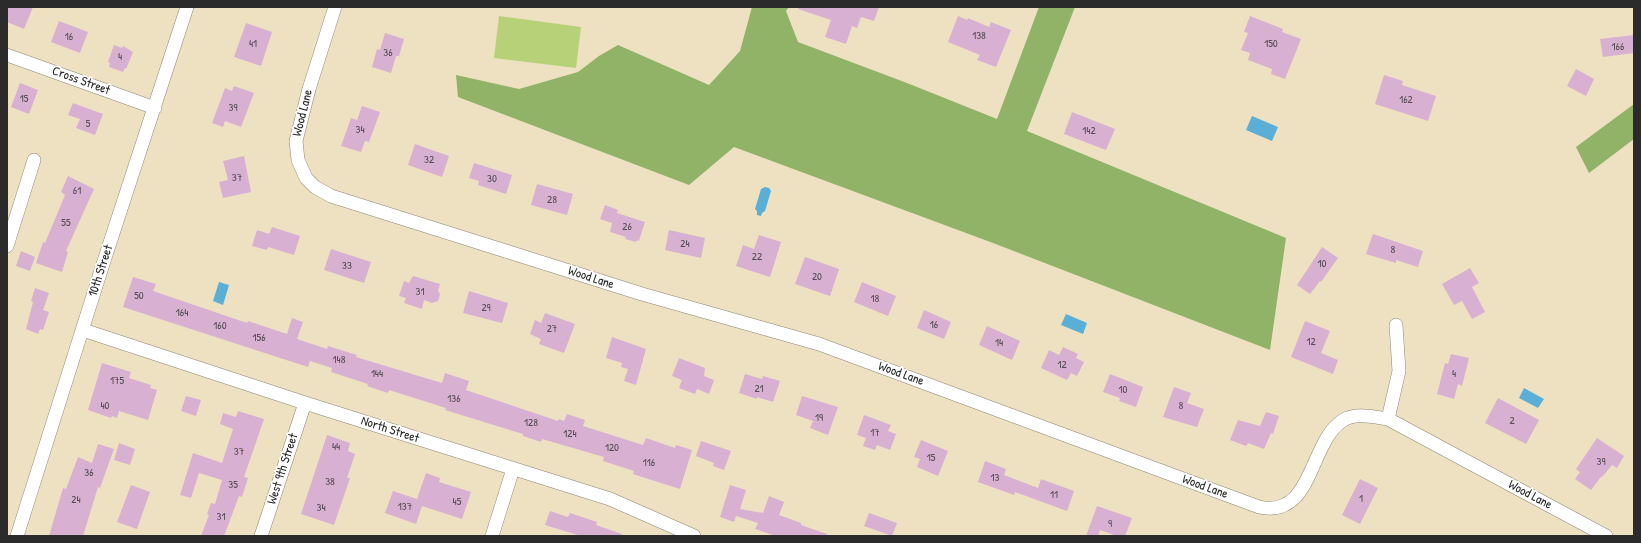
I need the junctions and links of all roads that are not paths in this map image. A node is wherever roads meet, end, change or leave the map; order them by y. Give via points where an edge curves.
1 (187, 7) edge
2 (336, 7) edge
3 (7, 55) edge
4 (155, 108) junction
5 (34, 160) dead end
6 (7, 246) edge
7 (1396, 325) dead end
8 (82, 330) junction
9 (305, 403) junction
10 (1388, 419) junction
11 (513, 469) junction
12 (18, 536) edge
13 (261, 536) edge
14 (492, 536) edge
15 (694, 536) edge
16 (1606, 536) edge

1 - 4 street, 10th Street
2 - 10 street, Wood Lane via 309,89 296,141 298,160 306,178 315,187 331,196 642,294 819,344 1268,509 1286,504 1301,491 1327,436 1342,420 1358,415
3 - 4 street, Cross Street
4 - 8 street, 10th Street
5 - 6 street
7 - 10 street via 1400,371
8 - 9 street, North Street
8 - 12 street, 10th Street
9 - 11 street, North Street
9 - 13 street, West 9th Street
10 - 16 street, Wood Lane
11 - 14 street
11 - 15 street, North Street via 610,499

